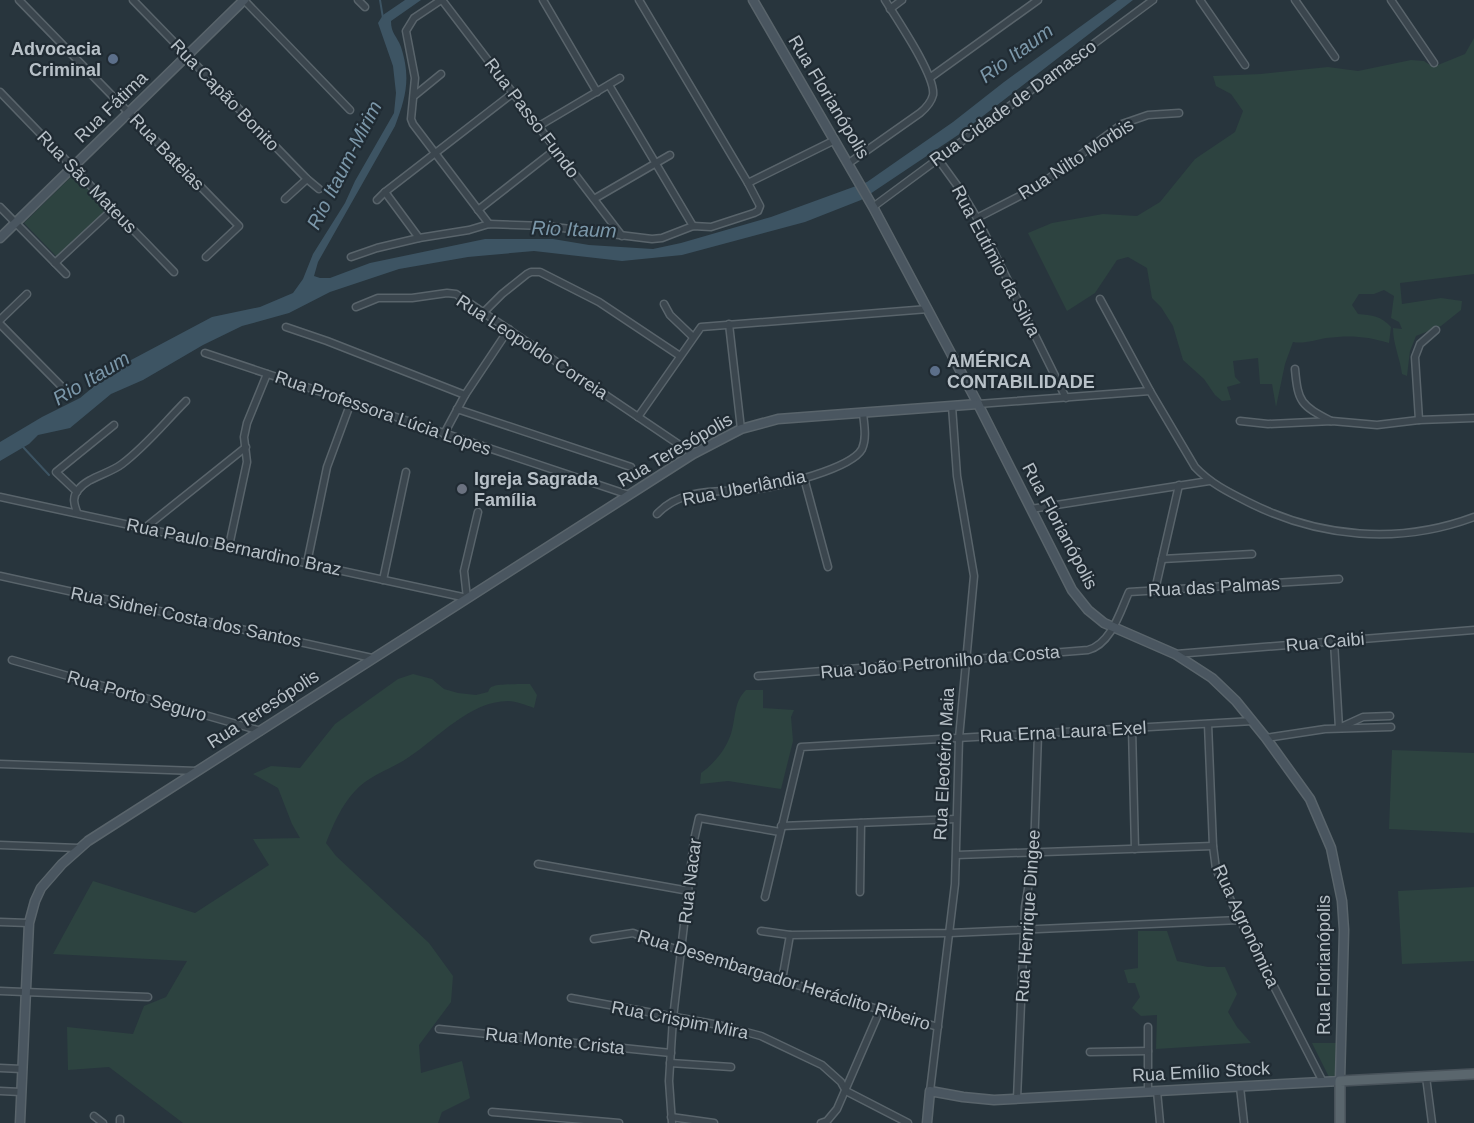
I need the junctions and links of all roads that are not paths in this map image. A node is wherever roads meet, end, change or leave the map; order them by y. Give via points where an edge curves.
1 (19, 0) edge
2 (133, 0) edge
3 (244, 0) edge
4 (358, 0) edge
5 (441, 0) edge
6 (543, 0) edge
7 (639, 0) edge
8 (753, 0) edge
9 (885, 0) edge
10 (902, 0) edge
11 (1038, 0) edge
12 (1153, 0) edge
13 (1200, 0) edge
14 (1295, 0) edge
15 (1391, 0) edge
16 (365, 7) dead end
17 (890, 9) junction
18 (187, 56) junction
19 (1335, 57) dead end
20 (1434, 63) dead end
21 (1245, 65) dead end
22 (441, 74) dead end
23 (931, 77) junction
24 (620, 78) dead end
25 (609, 85) junction
26 (0, 92) edge
27 (597, 92) junction
28 (513, 93) junction
29 (414, 96) junction
30 (350, 110) dead end
31 (129, 113) junction
32 (1179, 113) dead end
33 (538, 126) junction
34 (835, 140) junction
35 (556, 149) junction
36 (435, 153) junction
37 (670, 155) dead end
38 (938, 159) junction
39 (655, 163) junction
40 (849, 163) junction
41 (73, 167) junction
42 (307, 179) junction
43 (748, 183) junction
44 (319, 189) dead end
45 (386, 192) junction
46 (285, 199) dead end
47 (594, 199) junction
48 (377, 200) dead end
49 (0, 207) edge
50 (873, 207) junction
51 (113, 209) junction
52 (478, 210) junction
53 (977, 218) junction
54 (15, 222) junction
55 (489, 224) junction
56 (693, 226) junction
57 (622, 236) junction
58 (0, 238) edge
59 (419, 238) junction
60 (351, 256) dead end
61 (207, 257) dead end
62 (56, 263) junction
63 (174, 272) dead end
64 (66, 274) dead end
65 (27, 294) dead end
66 (1100, 298) dead end
67 (664, 304) dead end
68 (356, 307) dead end
69 (928, 309) junction
70 (484, 312) junction
71 (0, 322) edge
72 (729, 324) junction
73 (286, 327) dead end
74 (509, 329) junction
75 (1436, 330) dead end
76 (693, 337) junction
77 (205, 353) dead end
78 (680, 356) junction
79 (1295, 369) dead end
80 (267, 374) junction
81 (64, 389) dead end
82 (1150, 392) junction
83 (465, 395) junction
84 (1066, 398) junction
85 (186, 401) dead end
86 (351, 402) junction
87 (978, 404) junction
88 (952, 406) junction
89 (457, 409) junction
90 (863, 413) junction
91 (638, 417) junction
92 (1474, 418) edge
93 (1419, 420) junction
94 (1240, 421) dead end
95 (1332, 421) junction
96 (114, 425) dead end
97 (741, 429) junction
98 (444, 434) junction
99 (246, 447) junction
100 (693, 454) junction
101 (631, 466) dead end
102 (406, 472) dead end
103 (804, 478) junction
104 (1209, 481) junction
105 (1179, 485) junction
106 (77, 492) junction
107 (629, 495) junction
108 (0, 497) edge
109 (1031, 509) junction
110 (77, 512) junction
111 (478, 512) dead end
112 (657, 514) dead end
113 (1474, 517) edge
114 (146, 527) junction
115 (229, 546) junction
116 (1252, 554) dead end
117 (1162, 559) junction
118 (307, 563) junction
119 (828, 567) dead end
120 (0, 576) edge
121 (1339, 579) dead end
122 (383, 580) junction
123 (1155, 590) junction
124 (467, 598) junction
125 (1112, 628) junction
126 (1474, 630) edge
127 (1334, 642) junction
128 (1176, 654) junction
129 (372, 658) junction
130 (12, 660) dead end
131 (966, 660) junction
132 (758, 676) dead end
133 (1390, 716) dead end
134 (1253, 721) junction
135 (1208, 724) junction
136 (1391, 727) dead end
137 (1132, 728) junction
138 (1339, 728) junction
139 (262, 731) junction
140 (1038, 734) junction
141 (959, 738) junction
142 (1266, 738) junction
143 (0, 764) edge
144 (198, 771) junction
145 (956, 819) junction
146 (861, 823) junction
147 (781, 829) junction
148 (0, 844) edge
149 (1213, 846) junction
150 (78, 848) junction
151 (1135, 849) junction
152 (1034, 852) junction
153 (957, 855) junction
154 (538, 864) dead end
155 (688, 891) junction
156 (860, 892) dead end
157 (765, 897) dead end
158 (1240, 920) junction
159 (0, 922) edge
160 (29, 923) junction
161 (1024, 930) junction
162 (761, 931) dead end
163 (950, 933) junction
164 (790, 935) junction
165 (594, 939) dead end
166 (681, 950) junction
167 (782, 980) junction
168 (0, 991) edge
169 (26, 992) junction
170 (148, 997) dead end
171 (571, 998) dead end
172 (880, 1010) junction
173 (673, 1018) junction
174 (938, 1027) junction
175 (1148, 1027) dead end
176 (439, 1029) dead end
177 (1148, 1051) junction
178 (1090, 1052) dead end
179 (671, 1053) junction
180 (670, 1063) junction
181 (731, 1067) dead end
182 (0, 1068) edge
183 (22, 1069) junction
184 (1474, 1074) edge
185 (1426, 1077) junction
186 (1340, 1081) junction
187 (1323, 1082) junction
188 (1240, 1087) junction
189 (0, 1091) edge
190 (846, 1091) junction
191 (930, 1091) junction
192 (1152, 1091) junction
193 (21, 1092) junction
194 (1017, 1099) junction
195 (492, 1112) dead end
196 (93, 1116) dead end
197 (671, 1120) edge
198 (20, 1123) edge
199 (103, 1123) edge
200 (619, 1123) edge
201 (714, 1123) edge
202 (821, 1123) edge
203 (908, 1123) edge
204 (927, 1123) edge
205 (1160, 1123) edge
206 (1244, 1123) edge
207 (1340, 1123) edge
208 (1432, 1123) edge

1 - 31 street, Rua Bateias
2 - 18 street, Rua Capão Bonito
3 - 18 main road, Rua Fátima
3 - 30 street
4 - 16 street
5 - 28 street, Rua Passo Fundo
5 - 29 street via 414,18 406,32 414,69
6 - 27 street
7 - 43 street
8 - 34 main road, Rua Florianópolis
9 - 17 street
10 - 17 street
11 - 23 street
12 - 38 street, Rua Cidade de Damasco
13 - 21 street
14 - 19 street
15 - 20 street
17 - 23 street
18 - 31 main road, Rua Fátima
18 - 42 street, Rua Capão Bonito
22 - 29 street
23 - 40 street via 933,93 925,108
24 - 25 street
25 - 27 street
25 - 39 street
26 - 41 street, Rua São Mateus
27 - 33 street
28 - 33 street, Rua Passo Fundo
28 - 36 street
29 - 36 street via 413,124
31 - 41 main road, Rua Fátima
31 - 61 street, Rua Bateias via 239,226
32 - 53 street, Rua Nilto Morbis via 1140,117 1122,124 1037,187
33 - 35 street, Rua Passo Fundo
34 - 40 main road, Rua Florianópolis
34 - 43 street
35 - 47 street, Rua Passo Fundo
35 - 52 street
36 - 45 street
36 - 52 street
37 - 39 street
38 - 50 street, Rua Cidade de Damasco
38 - 53 street, Rua Eutímio da Silva
39 - 47 street
39 - 56 street
40 - 50 main road, Rua Florianópolis
41 - 51 street, Rua São Mateus
41 - 54 main road, Rua Fátima
42 - 44 street, Rua Capão Bonito
42 - 46 street
43 - 56 street via 760,206 758,211 711,227
45 - 48 street
45 - 59 street
47 - 57 street, Rua Passo Fundo
49 - 54 street
50 - 69 main road, Rua Florianópolis
51 - 62 street
51 - 63 street, Rua São Mateus
52 - 55 street
53 - 84 street, Rua Eutímio da Silva
54 - 58 main road, Rua Fátima
54 - 62 street
55 - 57 street via 546,226
55 - 59 street
56 - 57 street via 657,238
59 - 60 street
62 - 64 street
65 - 71 street
66 - 82 street
67 - 76 street
68 - 70 street, Rua Leopoldo Correia via 372,299 447,293 456,294
69 - 72 street
69 - 87 main road, Rua Florianópolis
70 - 74 street, Rua Leopoldo Correia
70 - 78 street via 527,274 540,272 599,302
71 - 81 street
72 - 76 street via 701,327
72 - 97 street
73 - 83 street
74 - 83 street
74 - 91 street, Rua Leopoldo Correia
75 - 93 street via 1420,345 1415,357
76 - 78 street
77 - 80 street, Rua Professora Lúcia Lopes
78 - 91 street
79 - 95 street via 1300,399
80 - 86 street, Rua Professora Lúcia Lopes
80 - 99 street via 246,423
82 - 84 street, Rua Teresópolis
82 - 104 street via 1195,467
83 - 89 street
84 - 87 street, Rua Teresópolis
85 - 106 street via 135,454
86 - 98 street, Rua Professora Lúcia Lopes
86 - 118 street via 327,467
87 - 88 main road, Rua Teresópolis
87 - 109 main road, Rua Florianópolis
88 - 90 main road, Rua Teresópolis
88 - 131 street, Rua Eleotério Maia via 957,477 974,576
89 - 98 street
89 - 101 street
90 - 97 main road, Rua Teresópolis via 789,417
90 - 103 street, Rua Uberlândia via 865,436 858,454 845,464
91 - 100 street, Rua Leopoldo Correia
92 - 93 street
93 - 95 street via 1377,425
94 - 95 street
96 - 106 street via 56,472
97 - 100 main road, Rua Teresópolis
98 - 107 street, Rua Professora Lúcia Lopes
99 - 114 street
99 - 115 street via 247,462
100 - 107 main road, Rua Teresópolis
102 - 122 street
103 - 112 street, Rua Uberlândia via 759,489 701,493 671,503
103 - 119 street
104 - 105 street
104 - 113 street via 1284,518 1347,533 1428,531
105 - 109 street
105 - 117 street
106 - 110 street
107 - 124 main road, Rua Teresópolis
108 - 110 street, Rua Paulo Bernardino Braz
109 - 125 main road, Rua Florianópolis via 1080,601
110 - 114 street, Rua Paulo Bernardino Braz
111 - 124 street via 464,572
114 - 115 street, Rua Paulo Bernardino Braz
115 - 118 street, Rua Paulo Bernardino Braz
116 - 117 street
117 - 123 street
118 - 122 street, Rua Paulo Bernardino Braz
120 - 129 street, Rua Sidnei Costa dos Santos
121 - 123 street, Rua das Palmas
122 - 124 street, Rua Paulo Bernardino Braz
123 - 125 street, Rua das Palmas via 1129,592
124 - 129 main road, Rua Teresópolis
125 - 128 main road, Rua Florianópolis
125 - 131 street, Rua João Petronilho da Costa via 1098,645 1088,650
126 - 127 street, Rua Caibi
127 - 128 street, Rua Caibi
127 - 138 street
128 - 134 main road, Rua Florianópolis via 1212,678
129 - 139 main road, Rua Teresópolis
130 - 139 street, Rua Porto Seguro
131 - 132 street, Rua João Petronilho da Costa
131 - 141 street, Rua Eleotério Maia
133 - 138 street via 1363,717
134 - 135 street, Rua Erna Laura Exel
134 - 142 main road, Rua Florianópolis
135 - 137 street, Rua Erna Laura Exel
135 - 149 street, Rua Agronômica
136 - 138 street
137 - 140 street, Rua Erna Laura Exel
137 - 151 street
138 - 142 street
139 - 144 main road, Rua Teresópolis
140 - 141 street, Rua Erna Laura Exel
140 - 152 street, Rua Henrique Dingee
141 - 145 street, Rua Eleotério Maia
141 - 147 street, Rua Erna Laura Exel via 801,747
142 - 186 main road, Rua Florianópolis via 1316,810 1339,878 1344,922
143 - 144 street
144 - 150 main road, Rua Teresópolis
145 - 146 street
145 - 153 street, Rua Eleotério Maia
146 - 147 street
146 - 156 street
147 - 155 street, Rua Nacar via 699,818
147 - 157 street
148 - 150 street
149 - 151 street
149 - 158 street, Rua Agronômica via 1219,876
150 - 160 main road, Rua Teresópolis via 41,888
151 - 152 street
152 - 153 street
152 - 161 street, Rua Henrique Dingee via 1026,890
153 - 163 street, Rua Eleotério Maia
154 - 155 street
155 - 166 street, Rua Nacar
158 - 161 street
158 - 187 street, Rua Agronômica
159 - 160 street
160 - 169 main road, Rua Teresópolis
161 - 163 street
161 - 194 street, Rua Henrique Dingee
162 - 164 street
163 - 164 street
163 - 174 street, Rua Eleotério Maia
164 - 167 street
165 - 166 street, Rua Desembargador Heráclito Ribeiro via 633,933
166 - 167 street, Rua Desembargador Heráclito Ribeiro
166 - 173 street, Rua Nacar
167 - 172 street, Rua Desembargador Heráclito Ribeiro
168 - 169 street
169 - 170 street
169 - 183 main road, Rua Teresópolis
171 - 173 street, Rua Crispim Mira
172 - 174 street, Rua Desembargador Heráclito Ribeiro
172 - 190 street
173 - 179 street, Rua Nacar
173 - 190 street, Rua Crispim Mira via 741,1030 777,1043 822,1065
174 - 191 street, Rua Eleotério Maia
175 - 177 street
176 - 179 street, Rua Monte Crista
177 - 178 street
177 - 192 street
179 - 180 street, Rua Nacar
180 - 181 street
180 - 197 street, Rua Nacar
182 - 183 street
183 - 193 main road, Rua Teresópolis
184 - 185 main road, Rua Emílio Stock
185 - 186 main road, Rua Emílio Stock
185 - 208 street
186 - 187 main road, Rua Emílio Stock
186 - 207 main road, Rua Florianópolis
187 - 188 main road, Rua Emílio Stock
188 - 192 main road, Rua Emílio Stock
188 - 206 street
189 - 193 street
190 - 202 street via 833,1115
190 - 203 street, Rua Crispim Mira
191 - 194 main road, Rua Emílio Stock via 978,1099
191 - 204 main road, Rua Eleotério Maia
192 - 194 main road, Rua Emílio Stock
192 - 205 street
193 - 198 main road, Rua Teresópolis
195 - 200 street
196 - 199 street
197 - 201 street

